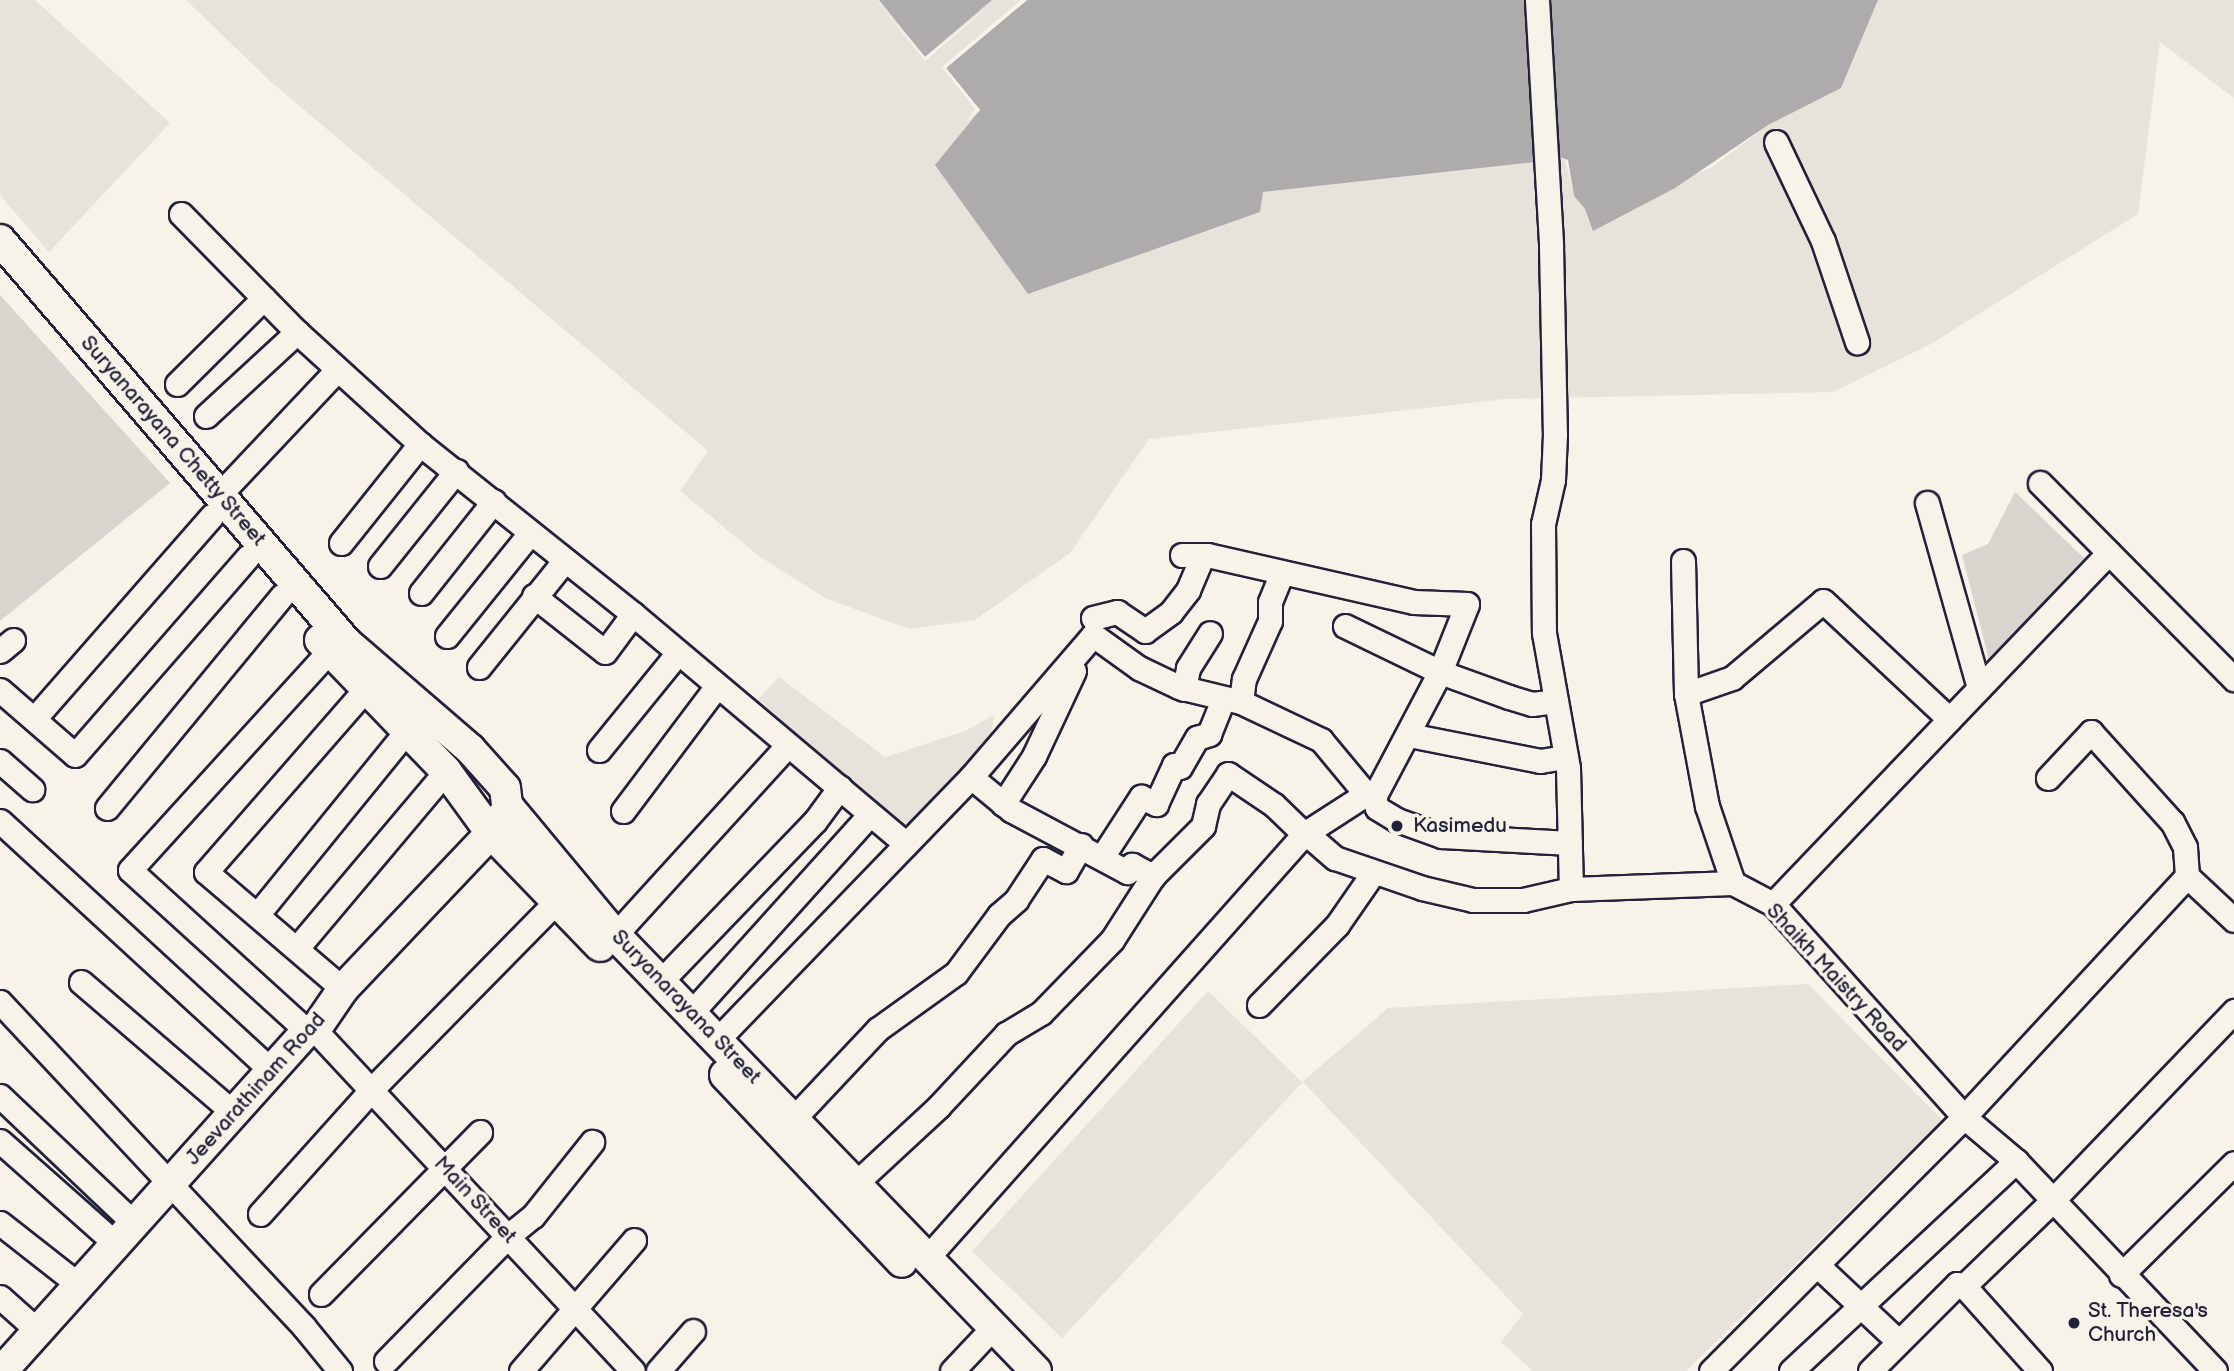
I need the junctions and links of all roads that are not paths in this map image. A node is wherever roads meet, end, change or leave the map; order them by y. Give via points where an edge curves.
1 (1537, 0) edge
2 (1776, 142) dead end
3 (181, 214) dead end
4 (0, 240) edge
5 (0, 268) edge
6 (264, 298) junction
7 (297, 332) junction
8 (1857, 342) dead end
9 (337, 370) junction
10 (177, 384) dead end
11 (206, 416) dead end
12 (421, 444) junction
13 (456, 471) junction
14 (2040, 483) dead end
15 (494, 501) junction
16 (1927, 503) dead end
17 (216, 505) junction
18 (530, 533) junction
19 (341, 543) dead end
20 (2109, 553) junction
21 (248, 557) junction
22 (565, 560) junction
23 (1683, 561) dead end
24 (380, 566) dead end
25 (1281, 575) junction
26 (421, 593) dead end
27 (282, 596) junction
28 (534, 596) junction
29 (633, 614) junction
30 (1093, 618) dead end
31 (1345, 626) dead end
32 (1210, 633) dead end
33 (447, 636) dead end
34 (337, 646) junction
35 (677, 654) junction
36 (1074, 658) junction
37 (479, 667) dead end
38 (1440, 672) junction
39 (2234, 679) edge
40 (716, 687) junction
41 (1979, 688) junction
42 (1184, 689) junction
43 (365, 690) junction
44 (0, 691) edge
45 (1686, 694) junction
46 (1232, 701) junction
47 (1556, 701) junction
48 (34, 719) junction
49 (1949, 719) junction
50 (405, 733) junction
51 (1409, 735) junction
52 (789, 745) junction
53 (599, 750) dead end
54 (1566, 757) junction
55 (0, 761) edge
56 (446, 771) junction
57 (971, 777) junction
58 (2048, 778) dead end
59 (840, 787) junction
60 (32, 789) dead end
61 (1370, 795) junction
62 (1003, 804) junction
63 (507, 805) junction
64 (107, 808) dead end
65 (623, 811) dead end
66 (869, 815) junction
67 (0, 821) edge
68 (491, 833) junction
69 (1306, 834) junction
70 (1570, 843) junction
71 (906, 844) junction
72 (1081, 845) junction
73 (1102, 857) junction
74 (1373, 873) junction
75 (1153, 876) junction
76 (2186, 876) junction
77 (1733, 883) junction
78 (1572, 889) junction
79 (557, 901) junction
80 (1773, 904) junction
81 (257, 915) junction
82 (2234, 920) edge
83 (615, 935) junction
84 (297, 948) junction
85 (81, 982) dead end
86 (660, 982) junction
87 (343, 989) junction
88 (0, 1002) edge
89 (1259, 1005) dead end
90 (2234, 1011) edge
91 (691, 1013) junction
92 (311, 1030) junction
93 (717, 1040) junction
94 (272, 1071) junction
95 (373, 1088) junction
96 (0, 1096) edge
97 (234, 1114) junction
98 (795, 1117) junction
99 (1964, 1117) junction
100 (480, 1132) dead end
101 (0, 1141) edge
102 (592, 1142) dead end
103 (2016, 1161) junction
104 (443, 1167) junction
105 (2231, 1172) edge
106 (856, 1183) junction
107 (167, 1186) junction
108 (2051, 1202) junction
109 (260, 1214) dead end
110 (0, 1223) edge
111 (125, 1233) junction
112 (508, 1236) junction
113 (634, 1240) dead end
114 (926, 1259) junction
115 (1817, 1265) junction
116 (2121, 1276) junction
117 (79, 1285) junction
118 (1964, 1286) junction
119 (321, 1294) dead end
120 (0, 1297) edge
121 (1860, 1306) junction
122 (577, 1309) junction
123 (38, 1331) junction
124 (693, 1331) dead end
125 (982, 1339) junction
126 (1899, 1342) junction
127 (386, 1361) dead end
128 (2028, 1367) edge
129 (1, 1371) edge
130 (340, 1371) edge
131 (521, 1371) edge
132 (633, 1371) edge
133 (657, 1371) edge
134 (952, 1371) edge
135 (1012, 1371) edge
136 (1036, 1371) edge
137 (1711, 1371) edge
138 (1791, 1371) edge
139 (1870, 1371) edge
140 (2215, 1371) edge

1 - 47 street via 1551,246 1553,480 1542,524 1544,633
2 - 8 street via 1824,241
3 - 6 street
4 - 17 main road, Suryanarayana Chetty Street
5 - 17 main road, Suryanarayana Chetty Street
6 - 7 street
6 - 10 street
7 - 9 street
7 - 11 street
9 - 12 street
9 - 17 street
12 - 13 street
12 - 19 street
13 - 15 street
13 - 24 street
14 - 20 street
15 - 18 street
15 - 26 street
16 - 41 street
17 - 21 main road, Suryanarayana Chetty Street
17 - 34 main road, Suryanarayana Chetty Street
17 - 48 street
18 - 22 street
18 - 33 street
20 - 39 street
20 - 41 street
21 - 27 main road, Suryanarayana Chetty Street
21 - 48 street via 75,755
22 - 28 street
22 - 29 street
23 - 45 street
25 - 30 street via 1192,555 1188,590 1171,612 1144,631 1117,612
25 - 38 street via 1336,582 1414,602 1467,604
25 - 46 street via 1270,602 1270,621
27 - 34 main road, Suryanarayana Chetty Street
27 - 64 street
28 - 29 street via 605,652
28 - 37 street
29 - 35 street
31 - 38 street
32 - 42 street via 1188,668
34 - 43 main road, Suryanarayana Street
34 - 63 main road, Suryanarayana Street via 470,749 505,788
34 - 92 street, Main Street via 130,870
35 - 40 street
35 - 53 street
36 - 42 street via 1093,635 1139,668
36 - 57 street
36 - 62 street via 1071,679 1043,739
38 - 47 street via 1532,704
38 - 51 street
40 - 52 street
40 - 65 street
41 - 49 street
42 - 46 street
43 - 50 main road, Suryanarayana Street
43 - 81 street via 206,872
44 - 48 street
45 - 49 street via 1732,678 1823,601
45 - 77 street via 1707,806
46 - 61 street via 1321,740
46 - 73 street via 1209,734 1197,738 1180,767 1174,765 1156,804 1141,797
47 - 54 street
49 - 80 street
50 - 56 main road, Suryanarayana Street
50 - 81 street
51 - 54 street via 1540,761
51 - 61 street
52 - 59 street
52 - 83 street
54 - 70 street
55 - 60 street
56 - 68 main road, Suryanarayana Street
56 - 84 street
57 - 62 street
57 - 71 street
58 - 76 street via 2091,732 2172,822 2185,847
59 - 66 street
59 - 86 street via 815,821
61 - 69 street
61 - 70 street via 1377,808 1397,820 1441,836
62 - 72 street
63 - 68 main road, Jeevarathinam Road
63 - 83 main road, Suryanarayana Street
66 - 71 street
66 - 91 street
67 - 94 street
68 - 79 main road, Suryanarayana Street
68 - 87 main road, Jeevarathinam Road
69 - 74 street, Shaikh Maistry Road via 1335,858
69 - 75 street, Shaikh Maistry Road via 1228,774 1208,804 1203,826
69 - 114 street
70 - 78 street
71 - 93 street
72 - 73 street
72 - 98 street via 1066,871 1043,859 956,973 908,1003 878,1029
73 - 75 street via 1127,872 1132,865
74 - 78 street, Shaikh Maistry Road via 1472,900 1523,900
74 - 89 street via 1337,925
75 - 106 street via 1112,940 1041,1013 1006,1034 938,1107
76 - 82 street
76 - 99 street
77 - 78 street, Shaikh Maistry Road
77 - 80 street, Shaikh Maistry Road
79 - 95 street
79 - 125 main road, Suryanarayana Street via 840,1199
80 - 99 street, Shaikh Maistry Road
81 - 84 street
83 - 86 main road, Suryanarayana Street
84 - 87 street
85 - 97 street
86 - 91 main road, Suryanarayana Street
87 - 92 main road, Jeevarathinam Road
88 - 107 street
90 - 108 street
91 - 93 main road, Suryanarayana Street
92 - 94 main road, Jeevarathinam Road
92 - 95 street, Main Street
93 - 98 main road, Suryanarayana Street
94 - 97 main road, Jeevarathinam Road
95 - 104 street, Main Street
95 - 109 street
96 - 111 street
97 - 107 main road, Jeevarathinam Road
98 - 106 main road, Suryanarayana Street
99 - 103 street, Shaikh Maistry Road
99 - 115 street
100 - 104 street
101 - 111 street
102 - 112 street via 533,1216
103 - 108 street, Shaikh Maistry Road
103 - 121 street
104 - 112 street, Main Street
104 - 119 street
105 - 116 street
106 - 114 main road, Suryanarayana Street
107 - 111 main road, Jeevarathinam Road
107 - 130 street via 304,1326
108 - 116 street, Shaikh Maistry Road
108 - 118 street
110 - 117 street
111 - 117 main road, Jeevarathinam Road
112 - 122 street, Main Street
112 - 127 street
113 - 122 street
114 - 136 main road, Suryanarayana Street
115 - 121 street
115 - 137 street
116 - 140 street, Shaikh Maistry Road
117 - 123 main road, Jeevarathinam Road
118 - 126 street via 1956,1284
118 - 128 street
120 - 123 street
121 - 126 street
121 - 138 street
122 - 131 street
122 - 132 street, Main Street
123 - 129 main road, Jeevarathinam Road
124 - 133 street
125 - 134 street
125 - 135 main road, Suryanarayana Street
126 - 139 street

